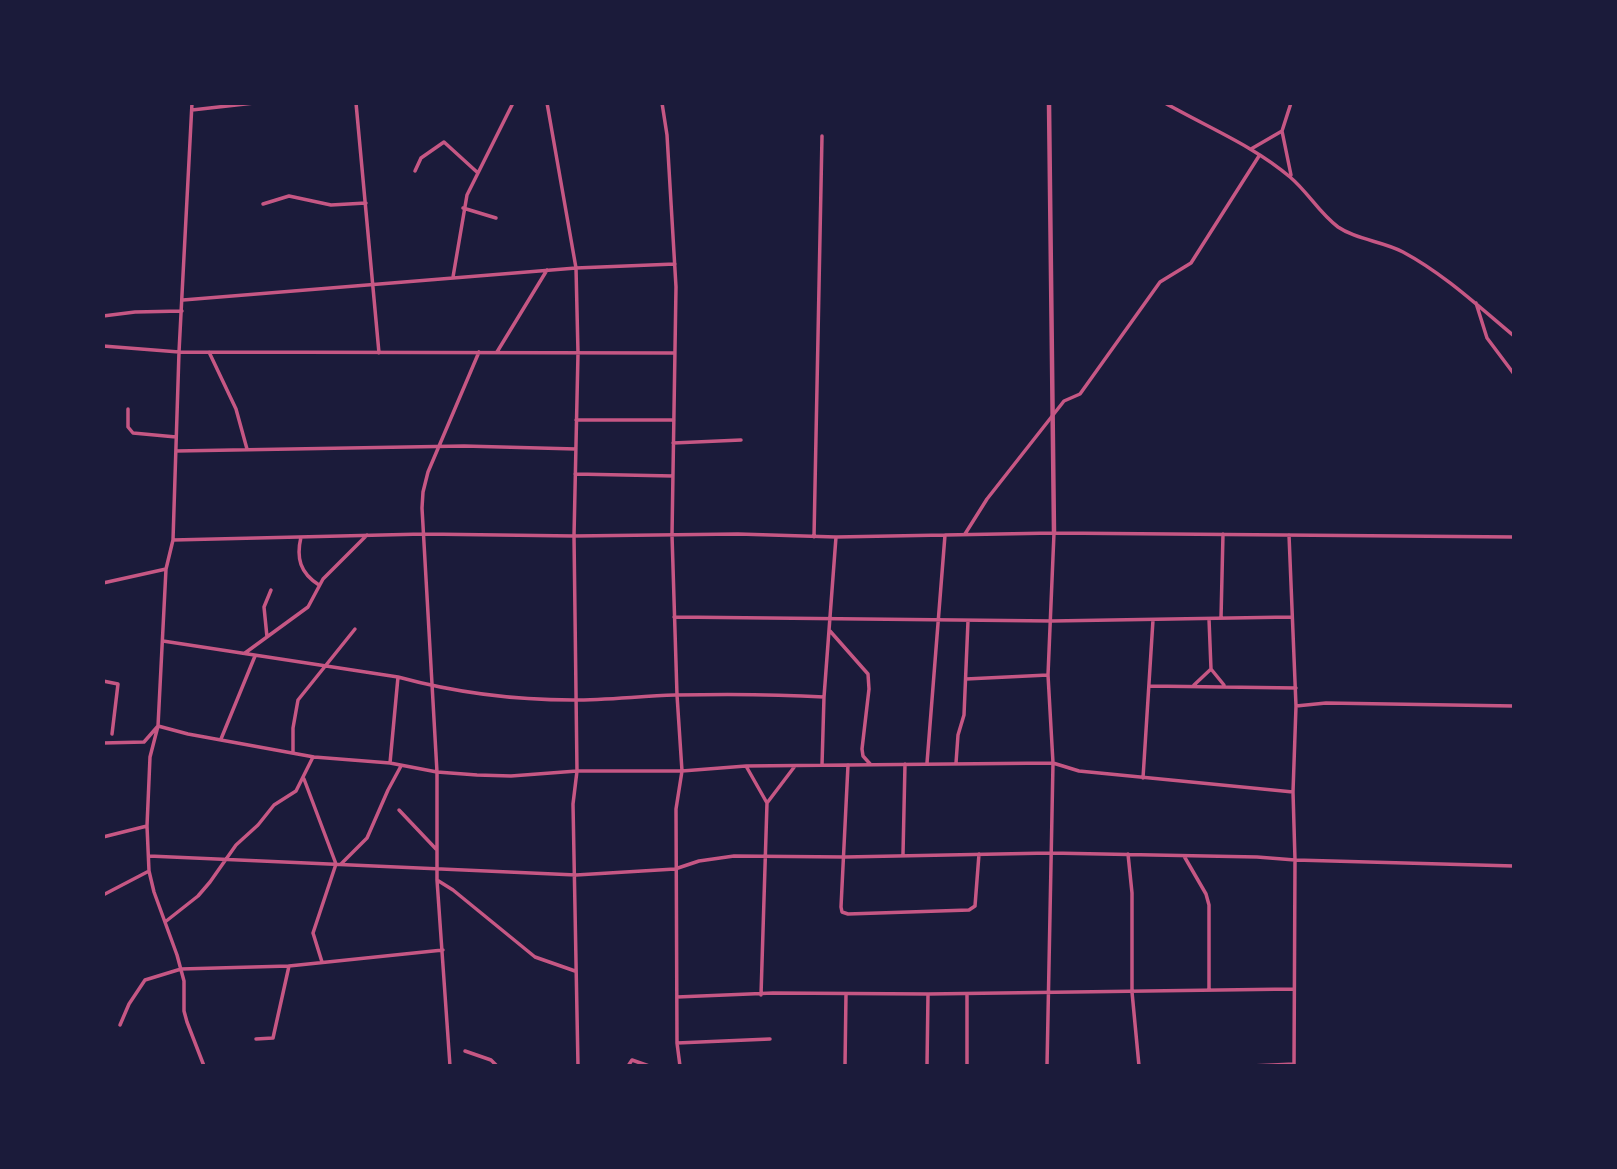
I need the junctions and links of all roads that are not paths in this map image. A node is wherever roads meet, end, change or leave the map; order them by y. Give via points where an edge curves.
1 (192, 103) edge
2 (254, 103) edge
3 (356, 103) edge
4 (513, 103) edge
5 (547, 103) edge
6 (663, 103) edge
7 (1049, 103) edge
8 (1166, 103) edge
9 (1291, 103) edge
10 (192, 110) junction
11 (1282, 131) junction
12 (822, 136) dead end
13 (1250, 149) junction
14 (1259, 156) junction
15 (415, 171) dead end
16 (478, 173) junction
17 (1291, 177) junction
18 (366, 203) junction
19 (262, 204) dead end
20 (463, 208) junction
21 (496, 218) dead end
22 (675, 264) junction
23 (576, 268) junction
24 (547, 270) junction
25 (453, 277) junction
26 (373, 286) junction
27 (183, 300) junction
28 (1476, 301) junction
29 (182, 311) junction
30 (103, 316) edge
31 (1514, 336) edge
32 (103, 346) edge
33 (179, 352) junction
34 (209, 352) junction
35 (479, 352) junction
36 (497, 352) junction
37 (578, 353) junction
38 (674, 353) junction
39 (379, 354) junction
40 (1514, 374) edge
41 (128, 409) dead end
42 (1054, 418) junction
43 (576, 420) junction
44 (674, 420) junction
45 (176, 437) junction
46 (741, 440) dead end
47 (673, 443) junction
48 (438, 448) junction
49 (247, 449) junction
50 (576, 449) junction
51 (176, 451) junction
52 (575, 474) junction
53 (673, 476) junction
54 (1054, 533) junction
55 (424, 534) junction
56 (965, 534) junction
57 (1223, 534) junction
58 (368, 535) junction
59 (672, 535) junction
60 (945, 535) junction
61 (1289, 535) junction
62 (574, 536) junction
63 (302, 537) junction
64 (814, 537) junction
65 (836, 537) junction
66 (1514, 537) edge
67 (173, 540) junction
68 (166, 569) junction
69 (103, 583) edge
70 (320, 586) junction
71 (271, 590) dead end
72 (674, 617) junction
73 (1291, 617) junction
74 (1221, 618) junction
75 (830, 619) junction
76 (1209, 619) junction
77 (938, 620) junction
78 (1153, 620) junction
79 (968, 621) junction
80 (1052, 621) junction
81 (355, 629) dead end
82 (829, 630) junction
83 (267, 637) junction
84 (163, 641) junction
85 (244, 654) junction
86 (255, 656) junction
87 (327, 667) junction
88 (1211, 669) junction
89 (1048, 675) junction
90 (398, 677) junction
91 (966, 679) junction
92 (103, 681) edge
93 (1193, 685) junction
94 (1149, 686) junction
95 (1225, 686) junction
96 (432, 687) junction
97 (1296, 688) junction
98 (677, 695) junction
99 (824, 697) junction
100 (575, 700) junction
101 (1296, 706) junction
102 (1514, 706) edge
103 (158, 726) junction
104 (112, 734) dead end
105 (221, 739) junction
106 (103, 743) edge
107 (110, 745) junction
108 (103, 749) edge
109 (293, 753) junction
110 (313, 757) junction
111 (390, 763) junction
112 (927, 763) junction
113 (956, 763) junction
114 (1053, 763) junction
115 (905, 764) junction
116 (822, 765) junction
117 (848, 765) junction
118 (871, 765) junction
119 (401, 766) junction
120 (746, 766) junction
121 (795, 766) junction
122 (578, 771) junction
123 (682, 771) junction
124 (437, 772) junction
125 (1143, 778) junction
126 (304, 779) junction
127 (1293, 792) junction
128 (767, 803) junction
129 (399, 810) dead end
130 (147, 826) junction
131 (103, 837) edge
132 (436, 849) junction
133 (1050, 853) junction
134 (903, 854) junction
135 (979, 854) junction
136 (1128, 854) junction
137 (149, 856) junction
138 (767, 856) junction
139 (1184, 856) junction
140 (845, 857) junction
141 (225, 859) junction
142 (1295, 860) junction
143 (338, 864) junction
144 (1514, 866) edge
145 (438, 868) junction
146 (675, 869) junction
147 (149, 871) junction
148 (576, 875) junction
149 (437, 880) junction
150 (103, 895) edge
151 (166, 922) junction
152 (443, 950) junction
153 (322, 963) junction
154 (289, 966) junction
155 (181, 969) junction
156 (575, 971) junction
157 (1293, 989) junction
158 (1209, 990) junction
159 (1132, 992) junction
160 (1048, 993) junction
161 (846, 994) junction
162 (928, 994) junction
163 (967, 994) junction
164 (761, 995) junction
165 (677, 997) junction
166 (120, 1025) dead end
167 (770, 1039) dead end
168 (257, 1040) dead end
169 (677, 1043) junction
170 (466, 1051) dead end
171 (1294, 1065) edge
172 (204, 1066) edge
173 (450, 1066) edge
174 (488, 1066) edge
175 (496, 1066) edge
176 (578, 1066) edge
177 (628, 1066) edge
178 (649, 1066) edge
179 (680, 1066) edge
180 (845, 1066) edge
181 (927, 1066) edge
182 (967, 1066) edge
183 (1047, 1066) edge
184 (1139, 1066) edge
185 (1251, 1066) edge

1 - 10 street
2 - 10 street
3 - 18 street
4 - 16 street
5 - 23 street
6 - 22 street
7 - 42 street
8 - 13 street
9 - 11 street
10 - 27 street
11 - 13 street
11 - 17 street
12 - 64 street
13 - 14 street
14 - 17 street
14 - 42 street via 1191,263 1160,282 1080,394 1065,401
15 - 16 street via 421,158 444,142
16 - 20 street
17 - 28 street via 1340,228 1404,252
18 - 19 street via 331,205 289,196
18 - 26 street
20 - 21 street
20 - 25 street
22 - 23 street
22 - 38 street
23 - 24 street
23 - 37 street
24 - 25 street
24 - 36 street
25 - 26 street
26 - 27 street
26 - 39 street
27 - 29 street
28 - 31 street
28 - 40 street via 1487,338
29 - 30 street
29 - 33 street
32 - 33 street
33 - 34 street
33 - 45 street
34 - 39 street
34 - 49 street via 236,409
35 - 36 street
35 - 39 street
35 - 48 street
36 - 37 street
37 - 38 street
37 - 43 street
38 - 44 street
41 - 45 street via 128,427 133,433
42 - 54 street
42 - 56 street via 987,499
43 - 44 street
43 - 50 street
44 - 47 street
45 - 51 street
46 - 47 street
47 - 53 street
48 - 49 street
48 - 50 street
48 - 55 street via 423,492
49 - 51 street
50 - 52 street
51 - 67 street
52 - 53 street
52 - 62 street
53 - 59 street
54 - 56 street
54 - 57 street
54 - 80 street
55 - 58 street
55 - 62 street
55 - 96 street
56 - 60 street
57 - 61 street
57 - 74 street
58 - 63 street
58 - 70 street
59 - 62 street
59 - 64 street
59 - 72 street
60 - 65 street
60 - 77 street
61 - 66 street
61 - 73 street
62 - 100 street
63 - 67 street
63 - 70 street via 299,562 303,572
64 - 65 street
65 - 75 street
67 - 68 street
68 - 69 street
68 - 84 street
70 - 83 street via 308,607
71 - 83 street via 264,607
72 - 75 street
72 - 98 street
73 - 74 street
73 - 97 street
74 - 76 street
75 - 77 street
75 - 82 street
76 - 78 street
76 - 88 street
77 - 79 street
77 - 112 street
78 - 80 street
78 - 94 street
79 - 80 street
79 - 91 street
80 - 89 street
81 - 87 street
82 - 99 street
82 - 118 street via 867,674 862,749
83 - 85 street
84 - 85 street
84 - 103 street
85 - 86 street
86 - 87 street
86 - 105 street
87 - 90 street
87 - 109 street via 298,700
88 - 93 street
88 - 95 street
89 - 91 street
89 - 114 street
90 - 96 street
90 - 111 street
91 - 113 street
92 - 104 street via 118,684
93 - 94 street
93 - 95 street
94 - 125 street
95 - 97 street
96 - 100 street
96 - 124 street
97 - 101 street
98 - 99 street
98 - 100 street
98 - 123 street
99 - 116 street
100 - 122 street
101 - 102 street
101 - 127 street
103 - 105 street
103 - 107 street via 144,742
103 - 130 street via 150,757
105 - 109 street
106 - 107 street
107 - 108 street
109 - 110 street
110 - 111 street
110 - 126 street
111 - 119 street
112 - 113 street
112 - 115 street
113 - 114 street
114 - 125 street via 1079,771
114 - 133 street
115 - 118 street
115 - 134 street
116 - 117 street
116 - 121 street
117 - 118 street
117 - 140 street
119 - 124 street
119 - 143 street via 367,838
120 - 121 street
120 - 123 street
120 - 128 street
121 - 128 street
122 - 123 street
122 - 124 street via 510,776
122 - 148 street via 573,804
123 - 146 street
124 - 132 street
125 - 127 street
126 - 141 street
126 - 143 street
127 - 142 street
128 - 138 street
129 - 132 street
130 - 131 street
130 - 137 street
132 - 145 street
133 - 135 street
133 - 136 street
133 - 160 street
134 - 135 street
134 - 140 street
135 - 140 street via 977,896 969,910 848,914 841,907
136 - 139 street
136 - 159 street
137 - 141 street
137 - 147 street
138 - 140 street
138 - 146 street via 734,856
138 - 164 street
139 - 142 street
139 - 158 street via 1209,905
141 - 143 street
141 - 151 street via 198,896
142 - 144 street
142 - 157 street
143 - 145 street
143 - 153 street via 313,933
145 - 148 street
145 - 149 street
146 - 148 street
146 - 165 street
147 - 150 street
147 - 151 street
148 - 156 street
149 - 152 street
149 - 156 street via 535,957
151 - 155 street
152 - 153 street
152 - 173 street
153 - 154 street
154 - 155 street
154 - 168 street via 274,1038
155 - 166 street via 145,980
155 - 172 street via 184,1011
156 - 176 street
157 - 158 street
157 - 171 street
158 - 159 street
159 - 160 street
159 - 184 street
160 - 163 street
160 - 183 street
161 - 162 street
161 - 164 street
161 - 180 street
162 - 163 street
162 - 181 street
163 - 182 street
164 - 165 street
165 - 169 street
167 - 169 street
169 - 179 street
170 - 175 street
171 - 185 street
174 - 175 street
177 - 178 street via 632,1060

